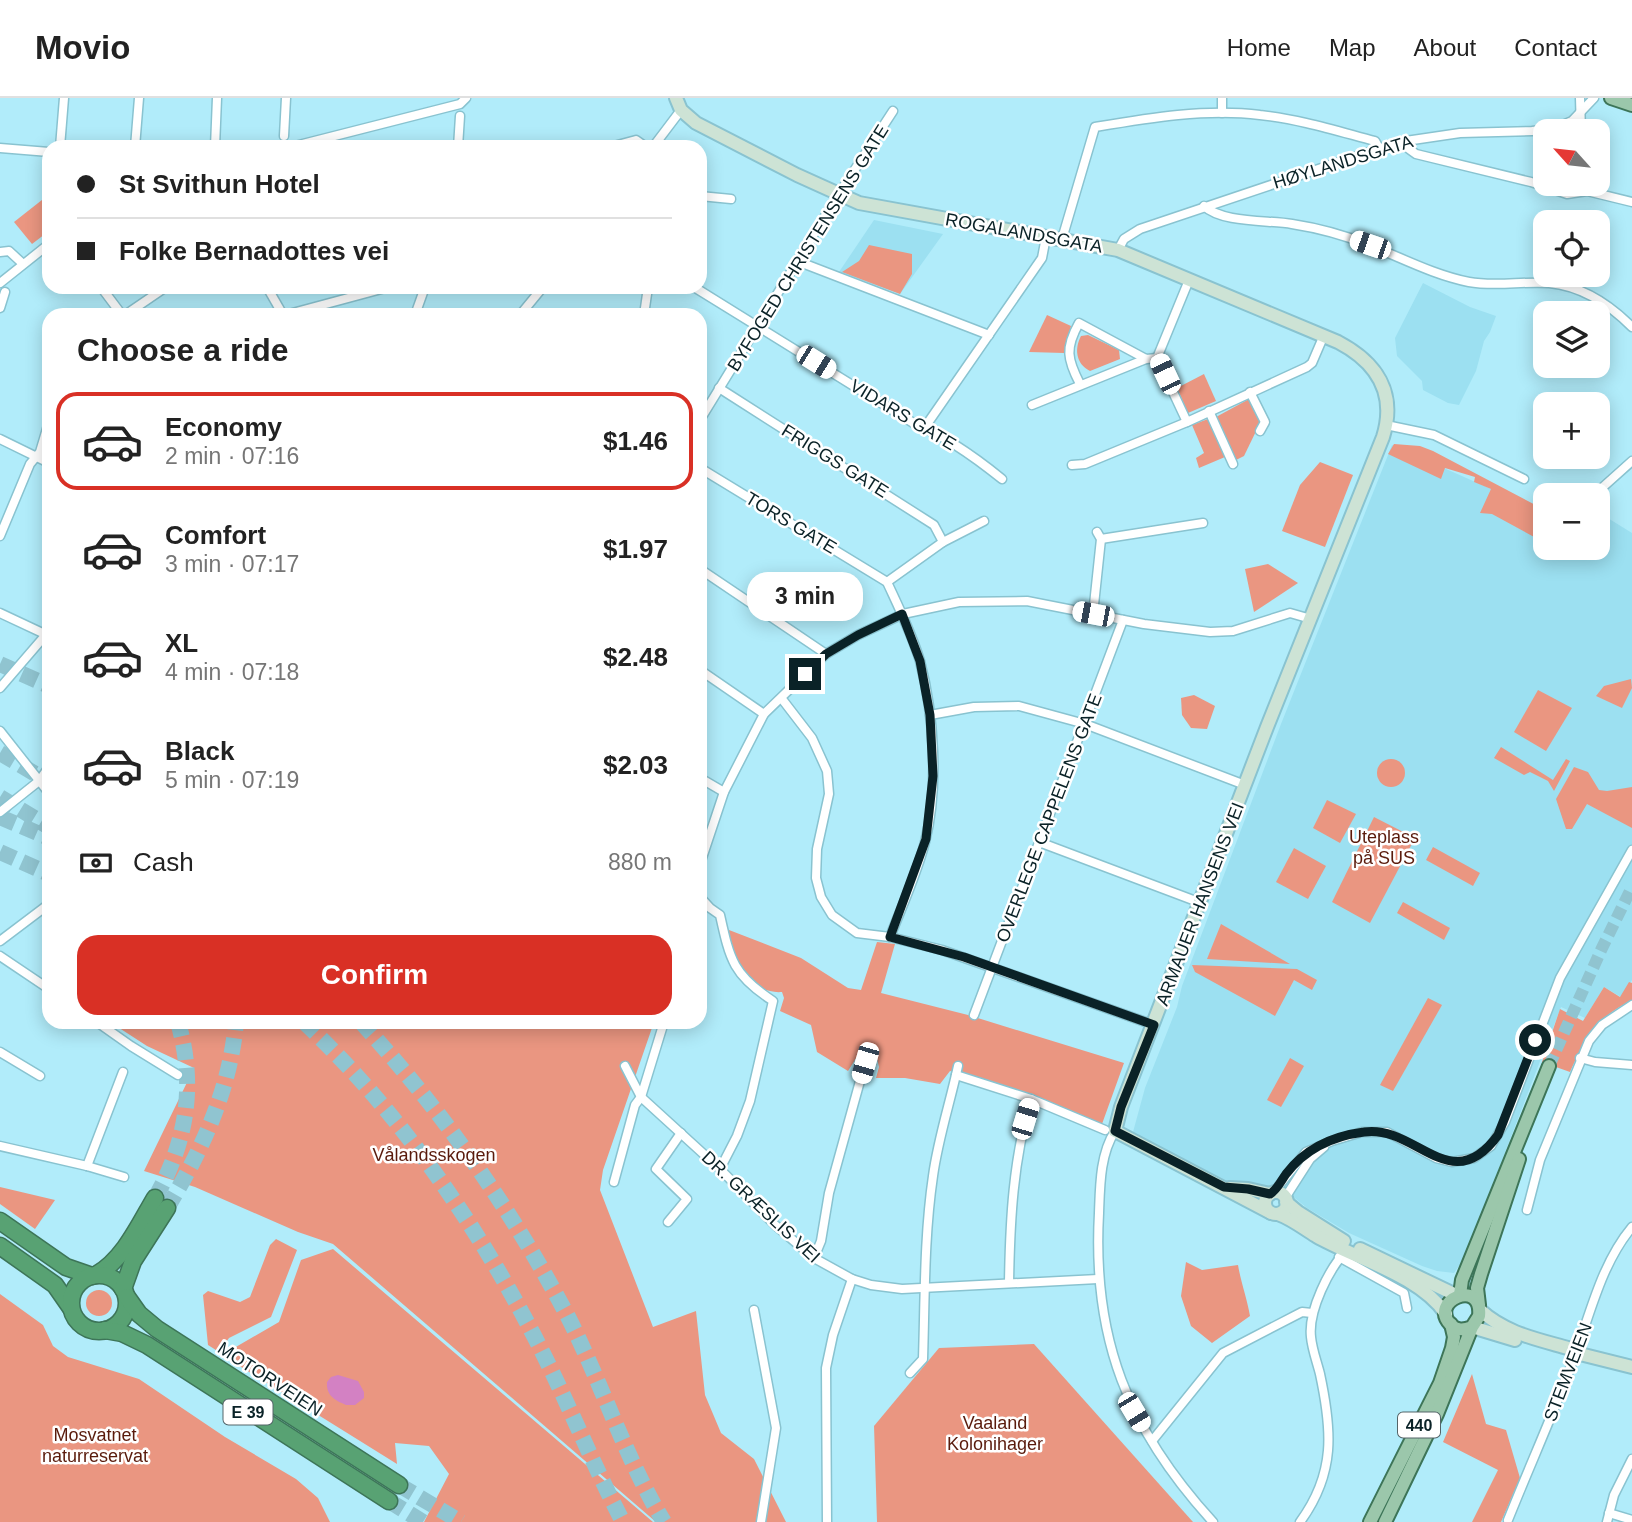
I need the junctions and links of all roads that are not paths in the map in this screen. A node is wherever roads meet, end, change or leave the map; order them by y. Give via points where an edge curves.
1 (64, 98) edge
2 (139, 98) edge
3 (217, 98) edge
4 (286, 98) edge
5 (466, 98) edge
6 (1222, 98) edge
7 (1580, 98) edge
8 (1594, 98) edge
9 (1611, 98) edge
10 (679, 102) edge
11 (1632, 105) edge
12 (893, 111) dead end
13 (1222, 113) junction
14 (1580, 114) junction
15 (460, 116) dead end
16 (1580, 119) edge
17 (284, 136) dead end
18 (61, 140) edge
19 (136, 140) edge
20 (215, 140) edge
21 (319, 140) edge
22 (458, 140) edge
23 (657, 140) edge
24 (1405, 141) junction
25 (0, 148) edge
26 (1379, 148) junction
27 (42, 151) edge
28 (1533, 183) edge
29 (839, 195) junction
30 (1610, 195) edge
31 (707, 197) edge
32 (731, 199) dead end
33 (1632, 202) edge
34 (1204, 206) junction
35 (1046, 237) junction
36 (1062, 239) junction
37 (42, 249) edge
38 (1118, 250) junction
39 (0, 252) edge
40 (797, 261) junction
41 (22, 263) junction
42 (1189, 280) junction
43 (0, 283) edge
44 (5, 292) dead end
45 (106, 294) edge
46 (155, 294) edge
47 (363, 294) edge
48 (537, 294) edge
49 (706, 294) edge
50 (0, 308) edge
51 (118, 308) edge
52 (134, 308) edge
53 (310, 308) edge
54 (526, 308) edge
55 (758, 325) junction
56 (1632, 327) edge
57 (989, 335) junction
58 (1324, 335) junction
59 (1157, 358) junction
60 (1146, 359) junction
61 (1080, 384) junction
62 (719, 388) junction
63 (1250, 392) junction
64 (1386, 398) joint
65 (1032, 405) dead end
66 (707, 408) edge
67 (1209, 411) junction
68 (1187, 422) junction
69 (1386, 425) junction
70 (925, 427) junction
71 (1261, 431) dead end
72 (0, 439) edge
73 (42, 442) edge
74 (37, 457) junction
75 (42, 460) edge
76 (1632, 461) edge
77 (1233, 464) dead end
78 (1072, 465) dead end
79 (707, 472) edge
80 (1002, 479) dead end
81 (1524, 479) dead end
82 (1607, 483) edge
83 (984, 522) dead end
84 (1203, 523) dead end
85 (0, 536) edge
86 (943, 542) junction
87 (707, 574) edge
88 (887, 582) junction
89 (0, 613) edge
90 (902, 614) junction
91 (1093, 614) junction
92 (1311, 619) junction
93 (1123, 620) junction
94 (42, 631) edge
95 (42, 641) edge
96 (826, 654) junction
97 (707, 675) edge
98 (0, 688) edge
99 (782, 699) junction
100 (764, 714) junction
101 (930, 715) junction
102 (1085, 724) junction
103 (0, 732) edge
104 (42, 777) edge
105 (39, 781) junction
106 (707, 782) edge
107 (42, 785) edge
108 (1245, 785) junction
109 (724, 792) junction
110 (0, 812) edge
111 (1039, 842) junction
112 (707, 843) edge
113 (1632, 850) edge
114 (1201, 903) junction
115 (707, 905) edge
116 (42, 909) edge
117 (890, 937) junction
118 (0, 941) edge
119 (0, 956) edge
120 (993, 967) junction
121 (42, 984) edge
122 (1632, 1005) edge
123 (974, 1015) dead end
124 (1154, 1025) junction
125 (107, 1029) edge
126 (662, 1029) edge
127 (0, 1052) edge
128 (1580, 1058) junction
129 (865, 1063) dead end
130 (1632, 1065) edge
131 (625, 1066) dead end
132 (1549, 1066) tunnel mouth
133 (123, 1072) dead end
134 (178, 1075) dead end
135 (40, 1076) dead end
136 (641, 1097) junction
137 (1031, 1100) junction
138 (1526, 1128) junction
139 (1110, 1130) junction
140 (681, 1133) junction
141 (1332, 1141) junction
142 (0, 1146) edge
143 (87, 1166) junction
144 (720, 1169) junction
145 (124, 1177) dead end
146 (614, 1182) dead end
147 (1224, 1187) junction
148 (1279, 1197) junction
149 (1527, 1210) dead end
150 (1274, 1213) junction
151 (0, 1222) edge
152 (668, 1222) dead end
153 (1632, 1227) edge
154 (0, 1246) edge
155 (1345, 1251) junction
156 (814, 1258) junction
157 (94, 1276) junction
158 (852, 1279) junction
159 (1098, 1279) junction
160 (1009, 1283) junction
161 (924, 1288) junction
162 (125, 1293) junction
163 (1459, 1295) junction
164 (71, 1307) junction
165 (1407, 1308) dead end
166 (1479, 1308) junction
167 (754, 1310) dead end
168 (1312, 1313) junction
169 (1448, 1319) junction
170 (1472, 1327) junction
171 (105, 1330) junction
172 (1576, 1353) junction
173 (1625, 1366) edge
174 (910, 1373) dead end
175 (1632, 1374) edge
176 (1152, 1441) junction
177 (1632, 1460) edge
178 (399, 1485) tunnel mouth
179 (389, 1501) tunnel mouth
180 (1609, 1513) junction
181 (1508, 1520) dead end
182 (1632, 1520) edge
183 (761, 1522) edge
184 (827, 1522) edge
185 (1213, 1522) edge
186 (1300, 1522) edge
187 (1370, 1522) edge
188 (1385, 1522) edge
189 (1607, 1522) edge

1 - 18 street
2 - 19 street
3 - 20 street
4 - 17 street
5 - 21 street via 460,104
6 - 13 street
7 - 14 street
8 - 14 street, HØYLANDSGATA
9 - 11 main road
10 - 23 street
10 - 29 street, ROGALANDSGATA via 696,123
12 - 29 street, BYFOGED CHRISTENSENS GATE
13 - 26 street via 1263,115 1328,128 1375,141
13 - 36 street via 1095,127
14 - 16 street
14 - 24 street, HØYLANDSGATA via 1546,130 1460,133
15 - 22 street
24 - 26 street, HØYLANDSGATA
24 - 28 street via 1416,154
25 - 27 street
26 - 34 street, HØYLANDSGATA
29 - 35 street, ROGALANDSGATA via 859,203
29 - 40 street, BYFOGED CHRISTENSENS GATE
30 - 33 street
31 - 32 street
34 - 38 street, HØYLANDSGATA via 1140,229 1124,239
34 - 56 street via 1230,217 1324,230 1469,282 1561,285 1596,298
35 - 36 street, ROGALANDSGATA
35 - 57 street via 1042,258
36 - 38 street, ROGALANDSGATA
37 - 41 street
38 - 42 street, ROGALANDSGATA
39 - 41 street via 9,251
40 - 55 street, BYFOGED CHRISTENSENS GATE
40 - 57 street
41 - 43 street
42 - 58 street, ROGALANDSGATA
42 - 59 street
44 - 50 street
45 - 51 street
46 - 52 street
47 - 53 street
48 - 54 street
49 - 55 street, VIDARS GATE
55 - 62 street, BYFOGED CHRISTENSENS GATE
55 - 70 street, VIDARS GATE
57 - 70 street
58 - 63 street via 1307,367
58 - 64 street, ROGALANDSGATA via 1364,357
59 - 60 street
59 - 68 street
60 - 61 street
60 - 61 street via 1079,323 1069,356
61 - 65 street
62 - 66 street, BYFOGED CHRISTENSENS GATE
62 - 86 street, FRIGGS GATE via 928,519
63 - 67 street
63 - 71 street via 1265,422
64 - 69 street, ARMAUER HANSENS VEI
67 - 68 street
67 - 77 street
68 - 78 street
69 - 81 street via 1434,435
69 - 92 street, ARMAUER HANSENS VEI
70 - 80 street, VIDARS GATE
72 - 74 street
73 - 74 street
74 - 75 street
74 - 85 street
76 - 82 street
79 - 88 street, TORS GATE
83 - 86 street
84 - 91 street via 1099,536
86 - 88 street
87 - 96 street
88 - 90 street
89 - 94 street
90 - 91 street via 959,602 1027,601
90 - 96 street
90 - 101 street via 920,661
91 - 93 street
92 - 93 street via 1290,612 1221,632
92 - 108 street, ARMAUER HANSENS VEI
93 - 102 street, OVERLEGE CAPPELENS GATE
95 - 98 street
96 - 99 street
97 - 100 street
99 - 100 street
99 - 117 street via 812,738 827,771 829,794 816,869 821,897 832,915 858,933
100 - 109 street
101 - 102 street via 974,707 1019,706
101 - 117 street via 933,776 926,839
102 - 108 street
102 - 111 street, OVERLEGE CAPPELENS GATE
103 - 105 street
104 - 105 street
105 - 107 street
105 - 110 street
106 - 109 street
108 - 114 street, ARMAUER HANSENS VEI
109 - 112 street
111 - 114 street
111 - 120 street, OVERLEGE CAPPELENS GATE
113 - 141 street via 1560,978 1505,1122 1491,1146 1466,1161 1452,1162 1387,1132 1362,1132
114 - 124 street, ARMAUER HANSENS VEI
115 - 144 street via 720,915 729,957 752,988 773,1001 750,1101
116 - 118 street
117 - 120 street
119 - 121 street
120 - 123 street, OVERLEGE CAPPELENS GATE
120 - 124 street
122 - 128 street via 1594,1034
124 - 139 street, ARMAUER HANSENS VEI
125 - 134 street
126 - 136 street
127 - 135 street
128 - 130 street
128 - 149 street via 1535,1175
129 - 156 street
131 - 136 street, DR. GRÆSLIS VEI
132 - 138 main road, 440
133 - 143 street
136 - 140 street, DR. GRÆSLIS VEI
136 - 146 street
137 - 139 street
137 - 160 street via 1016,1164
137 - 161 street via 957,1071 932,1178
138 - 163 main road, 440
138 - 166 main road, 440 via 1477,1288
139 - 147 street
139 - 159 street, ARMAUER HANSENS VEI via 1102,1171
140 - 144 street, DR. GRÆSLIS VEI
140 - 152 street via 656,1168 687,1199
141 - 148 street via 1310,1159
141 - 148 street via 1306,1152 1287,1173
142 - 143 street
143 - 145 street
144 - 156 street, DR. GRÆSLIS VEI
147 - 148 street
147 - 150 street
148 - 150 street via 1284,1210
148 - 150 street via 1265,1204
148 - 155 street
150 - 155 street
151 - 157 highway, E 39 via 66,1267
153 - 172 street, STEMVEIEN via 1605,1271
154 - 164 highway, E 39 via 55,1285
155 - 163 street
155 - 165 street via 1404,1293
155 - 168 street
155 - 169 street via 1414,1285 1439,1304
156 - 158 street, DR. GRÆSLIS VEI
157 - 162 highway, E 39 via 114,1279
157 - 162 highway via 119,1255 161,1203 133,1261
157 - 164 highway via 76,1288
158 - 161 street, DR. GRÆSLIS VEI via 875,1286
158 - 184 street via 826,1368
159 - 160 street, DR. GRÆSLIS VEI
159 - 176 street, ARMAUER HANSENS VEI via 1114,1360 1134,1412
160 - 161 street, DR. GRÆSLIS VEI
161 - 174 street via 923,1359
162 - 171 highway via 122,1318
162 - 178 highway, MOTORVEIEN / E 39 via 157,1329
163 - 166 main road via 1471,1297
163 - 169 main road, 440 via 1448,1303
164 - 171 highway, E 39 via 83,1326
166 - 170 main road, 440
166 - 172 street via 1498,1326
167 - 183 street via 776,1428
168 - 176 street via 1302,1312 1223,1353
168 - 186 street via 1311,1338 1330,1443 1319,1492
169 - 170 main road via 1461,1329
169 - 187 main road, 440 via 1454,1337 1440,1383
170 - 172 street
170 - 188 main road, 440
171 - 179 highway, E 39 via 147,1345
172 - 173 street
172 - 181 street, STEMVEIEN
173 - 175 street
176 - 185 street, ARMAUER HANSENS VEI
177 - 180 street
180 - 182 street
180 - 189 street

